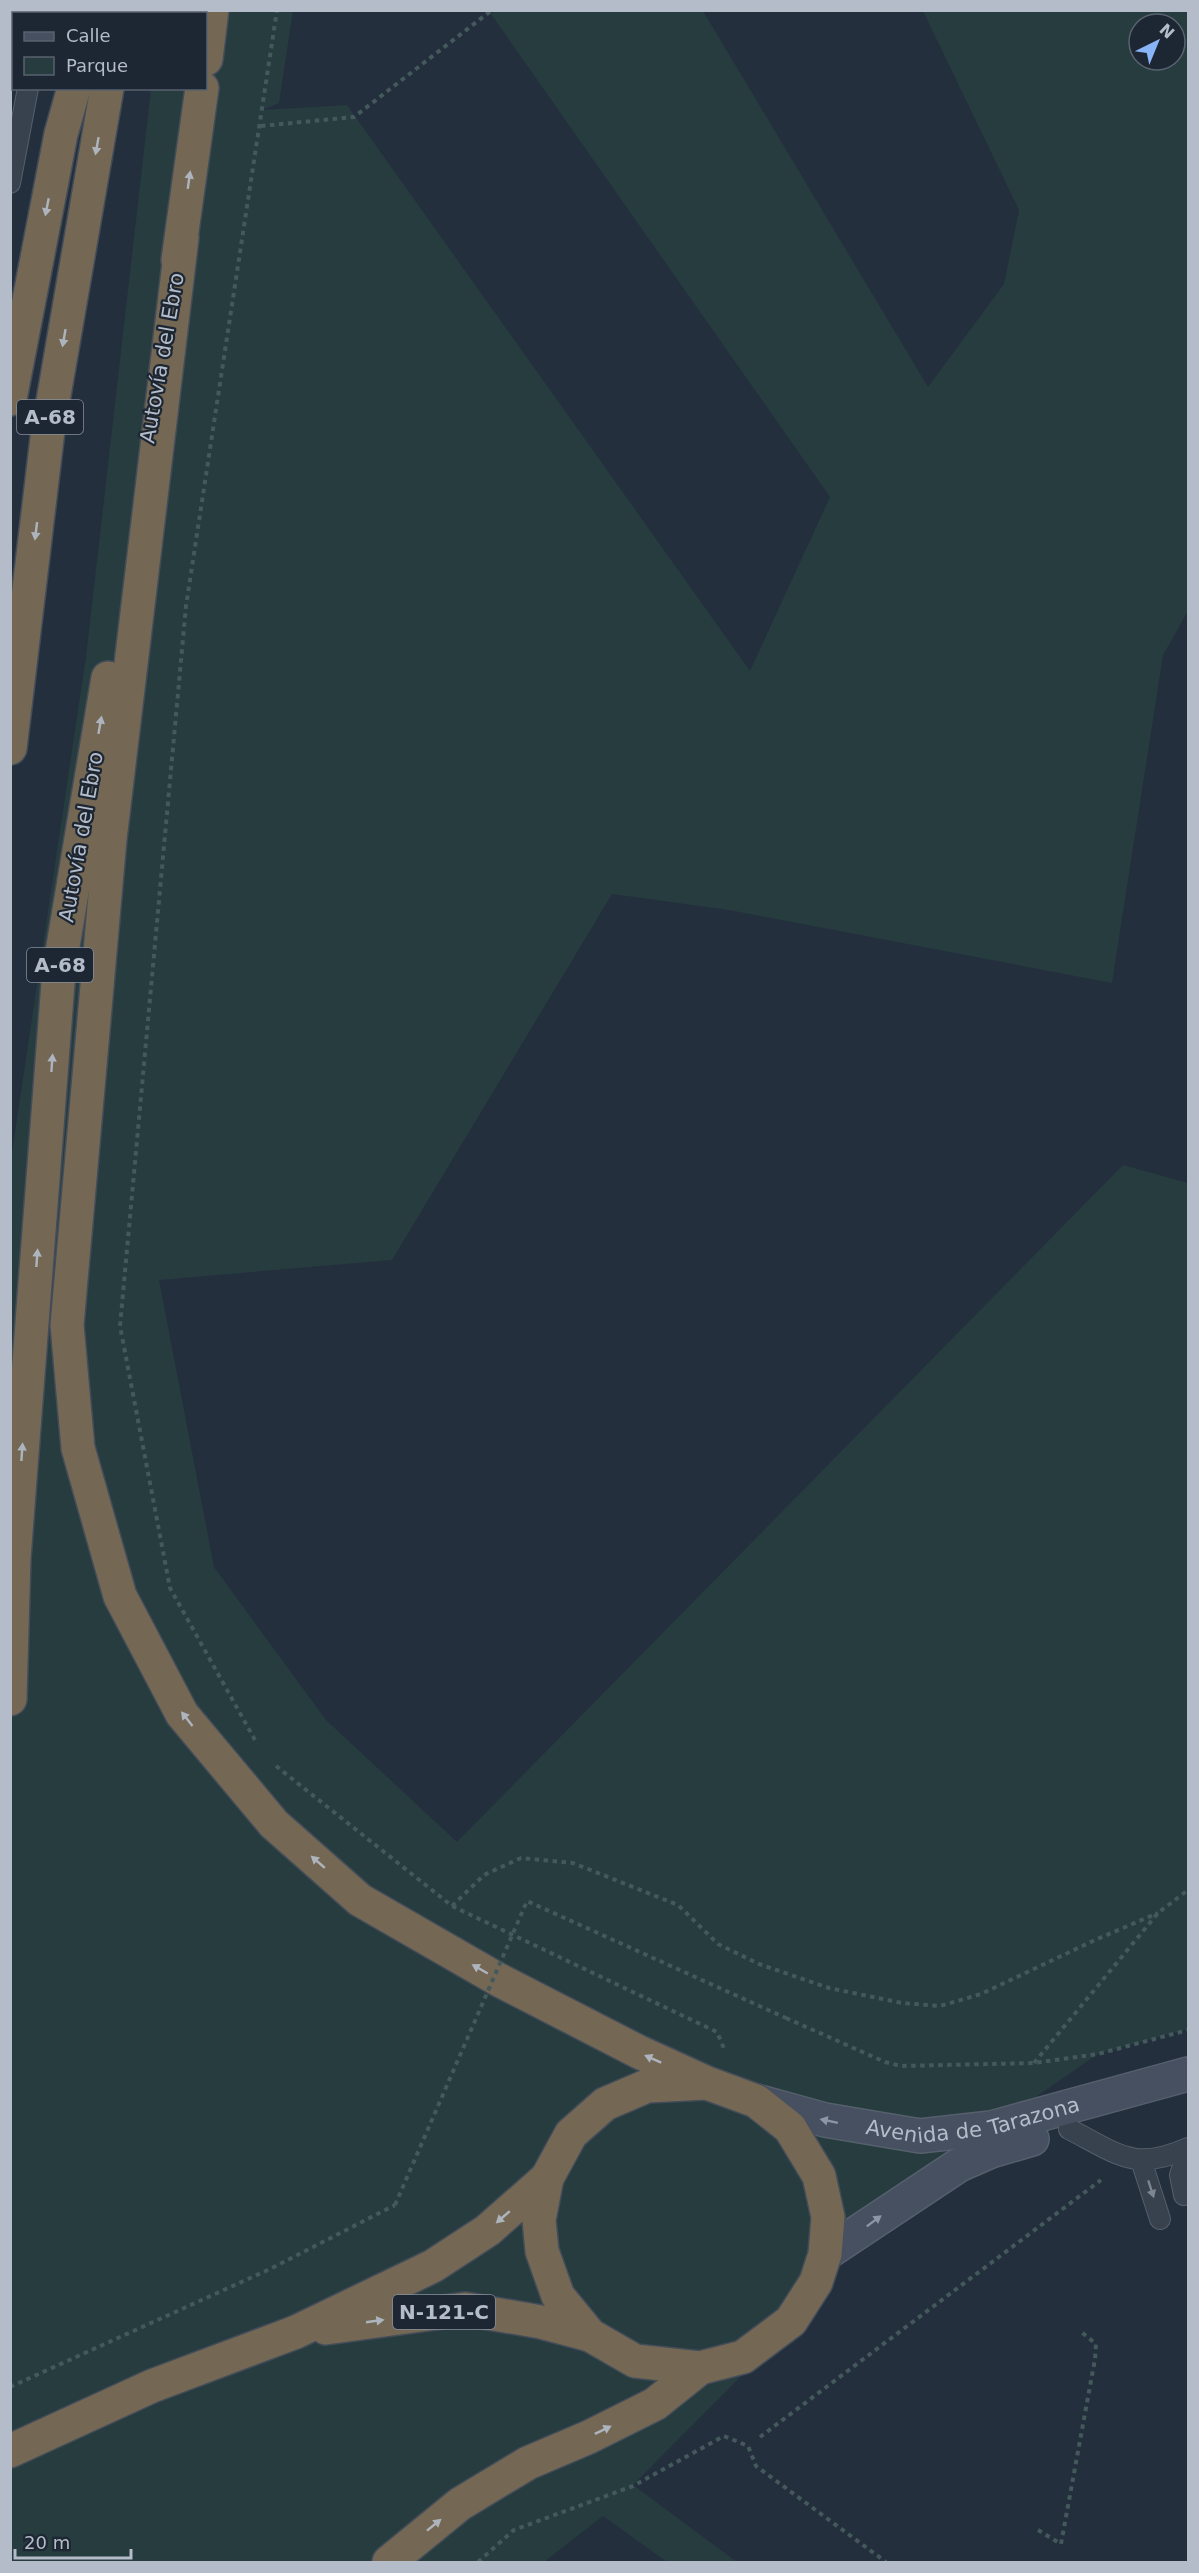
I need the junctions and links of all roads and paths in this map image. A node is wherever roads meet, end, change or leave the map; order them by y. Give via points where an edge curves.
1 (212, 10) edge
2 (277, 10) edge
3 (492, 10) edge
4 (207, 51) edge
5 (28, 90) edge
6 (73, 90) edge
7 (107, 90) edge
8 (202, 90) edge
9 (261, 126) junction
10 (10, 183) edge
11 (182, 238) junction
12 (10, 399) edge
13 (10, 748) edge
14 (10, 1699) edge
15 (258, 1745) dead end
16 (273, 1763) dead end
17 (1188, 1890) edge
18 (452, 1906) junction
19 (1158, 1913) junction
20 (1188, 2030) edge
21 (1034, 2063) junction
22 (1188, 2074) edge
23 (707, 2083) junction
24 (1188, 2096) edge
25 (750, 2098) junction
26 (1070, 2129) junction
27 (1188, 2149) edge
28 (1135, 2159) junction
29 (547, 2178) junction
30 (1184, 2195) dead end
31 (1160, 2219) dead end
32 (825, 2254) junction
33 (1079, 2330) dead end
34 (296, 2332) junction
35 (590, 2335) junction
36 (700, 2368) junction
37 (10, 2387) edge
38 (760, 2437) dead end
39 (10, 2451) edge
40 (1038, 2530) dead end
41 (389, 2562) edge
42 (478, 2562) edge
43 (886, 2562) edge

1 - 4 highway
2 - 9 path
3 - 9 path via 354,117
5 - 10 lane
6 -> 12 highway via 61,134
7 -> 13 highway, A-68 via 48,430
11 -> 8 highway, Autovía del Ebro / A-68
9 - 15 path via 186,606 120,1326 170,1588
14 -> 11 highway, Autovía del Ebro / A-68 via 14,1558 59,970
23 -> 11 highway via 499,1980 360,1900 274,1824 182,1714 120,1596 78,1448 67,1324 110,839
16 - 18 path
17 - 19 path
18 - 19 path via 484,1875 521,1858 573,1863 678,1905 718,1944 759,1964 829,1988 902,2003 940,2006 981,1994
18 - 25 path via 717,2031
19 - 21 path
20 - 21 path via 1098,2054
21 - 37 path, bridge via 901,2066 885,2062 527,1901 395,2205 270,2269
22 -> 25 main road, Avenida de Tarazona via 991,2128 920,2136 825,2120
23 - 25 highway, N-121-C
23 - 29 highway, N-121-C via 647,2086 605,2104 571,2134
24 - 26 main road, Avenida de Tarazona
25 - 32 highway, N-121-C via 790,2128 819,2176 828,2217
26 - 28 lane, Avenida de Tarazona
32 -> 26 main road, Avenida de Tarazona via 959,2165 991,2151
27 - 28 lane via 1164,2159
27 - 30 lane via 1180,2175
28 -> 31 lane
28 - 38 path
29 -> 34 highway, N-121-C via 488,2230 433,2266
29 - 35 highway, N-121-C via 539,2220 542,2251 558,2296
32 - 36 highway, N-121-C via 816,2282 791,2321 743,2357
33 - 40 path via 1096,2344 1095,2359 1061,2544
34 -> 35 highway, N-121-C via 465,2309
34 - 39 highway, N-121-C via 152,2386
35 - 36 highway, N-121-C via 635,2361
41 -> 36 highway via 460,2504 528,2463 655,2404
42 - 43 path via 514,2530 633,2486 724,2436 748,2446 756,2466

